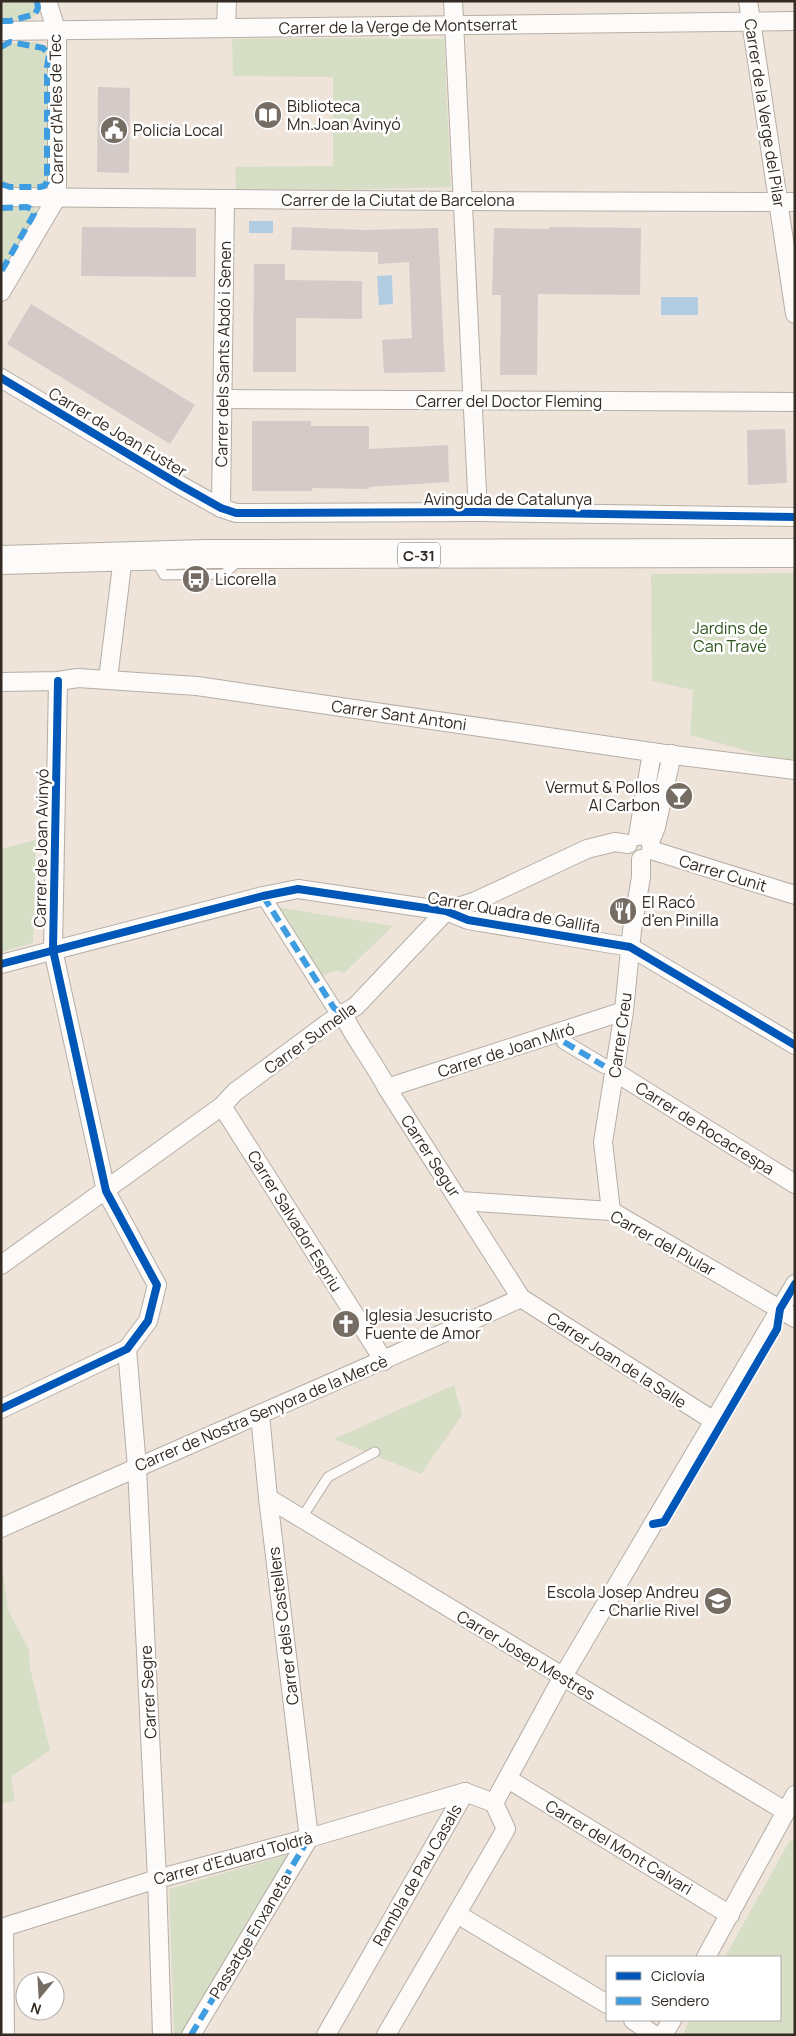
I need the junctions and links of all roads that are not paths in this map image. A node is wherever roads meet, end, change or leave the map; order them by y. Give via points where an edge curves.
1 (47, 1) edge
2 (227, 1) edge
3 (453, 1) edge
4 (748, 1) edge
5 (751, 21) junction
6 (795, 21) edge
7 (454, 26) junction
8 (226, 28) junction
9 (1, 31) edge
10 (57, 32) junction
11 (1, 197) edge
12 (57, 198) junction
13 (225, 199) junction
14 (463, 201) junction
15 (786, 202) edge
16 (1, 292) edge
17 (795, 314) edge
18 (1, 378) edge
19 (224, 399) junction
20 (472, 401) junction
21 (795, 402) edge
22 (221, 508) junction
23 (478, 512) junction
24 (795, 517) edge
25 (795, 553) edge
26 (2, 559) edge
27 (43, 559) junction
28 (122, 565) junction
29 (795, 565) edge
30 (108, 680) junction
31 (58, 681) junction
32 (1, 682) edge
33 (652, 752) junction
34 (672, 754) junction
35 (795, 770) edge
36 (642, 846) junction
37 (795, 895) edge
38 (263, 896) junction
39 (446, 911) junction
40 (630, 947) junction
41 (53, 950) junction
42 (1, 964) edge
43 (624, 1011) junction
44 (343, 1014) junction
45 (564, 1042) dead end
46 (795, 1045) edge
47 (610, 1069) junction
48 (387, 1088) junction
49 (222, 1106) junction
50 (795, 1184) edge
51 (106, 1191) junction
52 (460, 1201) junction
53 (611, 1211) junction
54 (1, 1265) edge
55 (795, 1284) edge
56 (521, 1298) junction
57 (788, 1314) edge
58 (127, 1349) junction
59 (384, 1361) junction
60 (1, 1408) edge
61 (260, 1414) junction
62 (714, 1421) junction
63 (375, 1452) dead end
64 (137, 1467) junction
65 (268, 1498) junction
66 (301, 1519) junction
67 (1, 1528) edge
68 (562, 1678) junction
69 (508, 1779) junction
70 (465, 1792) junction
71 (795, 1795) edge
72 (494, 1803) junction
73 (785, 1811) junction
74 (309, 1838) junction
75 (157, 1878) junction
76 (457, 1914) junction
77 (730, 1915) junction
78 (3, 1928) edge
79 (707, 1956) edge
80 (606, 2003) edge
81 (634, 2021) edge
82 (671, 2021) edge
83 (5, 2035) edge
84 (162, 2035) edge
85 (192, 2035) edge
86 (326, 2035) edge
87 (386, 2035) edge
88 (654, 2035) edge
89 (663, 2035) edge

1 - 10 street, Carrer d'Arles de Tec
2 - 8 street
3 - 7 street
4 - 5 street, Carrer de la Verge del Pilar
5 - 6 street, Carrer de la Verge de Montserrat
5 - 7 street, Carrer de la Verge de Montserrat
5 - 15 street, Carrer de la Verge del Pilar
7 - 8 street, Carrer de la Verge de Montserrat
7 - 14 street
8 - 10 street, Carrer de la Verge de Montserrat
9 - 10 street, Carrer de la Verge de Montserrat
10 - 12 street, Carrer d'Arles de Tec
11 - 12 street, Carrer de la Ciutat de Barcelona
12 - 13 street, Carrer de la Ciutat de Barcelona
12 - 16 street, Carrer d'Arles de Tec
13 - 14 street, Carrer de la Ciutat de Barcelona
13 - 19 street, Carrer dels Sants Abdó i Senen
14 - 15 street, Carrer de la Ciutat de Barcelona
14 - 20 street
15 - 17 street, Carrer de la Verge del Pilar
18 - 22 street, Carrer de Joan Fuster
19 - 20 street, Carrer del Doctor Fleming
19 - 22 street, Carrer dels Sants Abdó i Senen
20 - 21 street, Carrer del Doctor Fleming
20 - 23 street
22 - 23 street, Avinguda de Catalunya via 236,513
23 - 24 street, Avinguda de Catalunya
25 - 27 main road, C-31 via 205,554
26 - 27 main road, C-31
27 - 28 main road, C-31
28 - 29 main road, C-31
28 - 30 street
30 - 31 street, Carrer Sant Antoni via 78,678
30 - 33 street, Carrer Sant Antoni via 207,687
31 - 32 street, Carrer Sant Antoni
31 - 41 street, Carrer de Joan Avinyó
33 - 34 street, Carrer Sant Antoni
33 - 36 street, Carrer Creu
34 - 35 street, Carrer Sant Antoni
34 - 36 street, Carrer Creu via 656,827
36 - 37 street, Carrer Cunit
36 - 39 street, Carrer Sumella via 615,842 587,848 476,901
36 - 40 street, Carrer Creu via 641,877
38 - 39 street, Carrer Quadra de Gallifa via 298,889
38 - 41 street, Carrer Quadra de Gallifa
38 - 44 street via 334,1008
39 - 40 street, Carrer Quadra de Gallifa via 468,920
39 - 44 street, Carrer Sumella via 356,1006
40 - 43 street, Carrer Creu
40 - 46 street, Carrer Quadra de Gallifa
41 - 42 street, Carrer Quadra de Gallifa
41 - 51 street, Carrer de Joan Avinyó
43 - 47 street, Carrer Creu
43 - 48 street, Carrer de Joan Miró
44 - 48 street, Carrer Segur
44 - 49 street, Carrer Sumella via 235,1092
45 - 47 street
47 - 50 street, Carrer de Rocacrespa
47 - 53 street, Carrer Creu via 603,1142
48 - 52 street, Carrer Segur
49 - 51 street, Carrer Sumella
49 - 59 street, Carrer Salvador Espriu
51 - 54 street, Carrer Sumella
51 - 58 street, Carrer de Joan Avinyó via 157,1285 148,1321
52 - 53 street, Carrer del Piular
52 - 56 street, Carrer Segur
53 - 57 street, Carrer del Piular
55 - 57 street
56 - 59 street, Carrer de Nostra Senyora de la Mercè
56 - 62 street, Carrer Joan de la Salle
57 - 62 street
58 - 60 street
58 - 64 street, Carrer Segre
59 - 61 street, Carrer de Nostra Senyora de la Mercè
61 - 64 street, Carrer de Nostra Senyora de la Mercè
61 - 65 street, Carrer dels Castellers
62 - 68 street
63 - 66 lane via 328,1477
64 - 67 street, Carrer de Nostra Senyora de la Mercè
64 - 75 street, Carrer Segre
65 - 66 street, Carrer Josep Mestres
65 - 74 street, Carrer dels Castellers
66 - 68 street, Carrer Josep Mestres
68 - 69 street
68 - 73 street, Carrer Josep Mestres
69 - 72 street
69 - 77 street, Carrer del Mont Calvari
70 - 72 street, Rambla de Pau Casals
70 - 74 street, Carrer d'Eduard Toldrà
70 - 86 street, Rambla de Pau Casals
71 - 73 street
72 - 76 street via 506,1829
73 - 77 street
74 - 75 street, Carrer d'Eduard Toldrà
74 - 85 street, Passatge Enxaneta
75 - 78 street, Carrer d'Eduard Toldrà
75 - 84 street, Carrer Segre
76 - 80 street
76 - 87 street
77 - 79 street
78 - 83 street
81 - 88 street
82 - 89 street

